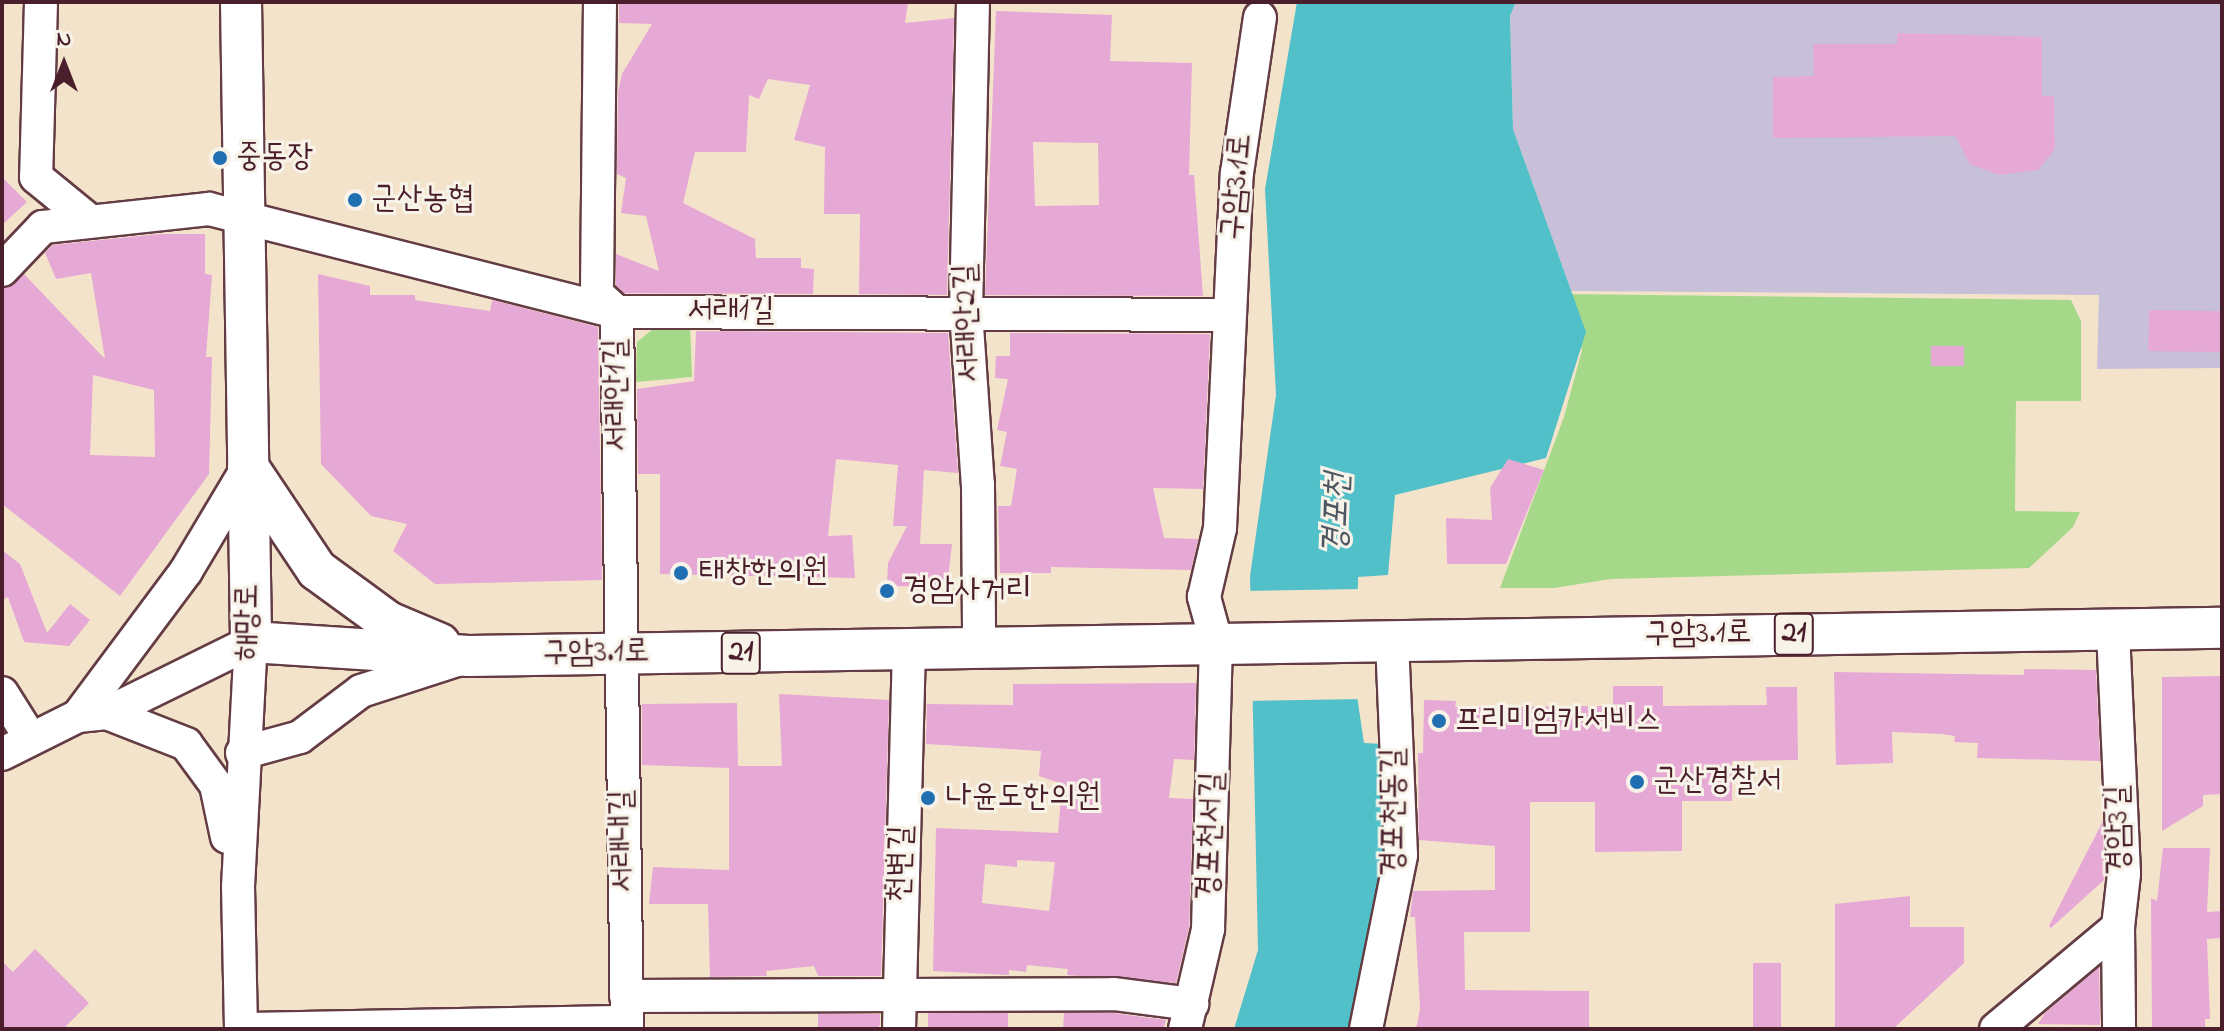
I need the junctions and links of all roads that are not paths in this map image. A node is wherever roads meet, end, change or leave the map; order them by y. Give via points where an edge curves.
1 (41, 2) edge
2 (241, 2) edge
3 (600, 2) edge
4 (973, 2) edge
5 (1260, 18) dead end
6 (246, 214) junction
7 (90, 221) junction
8 (2, 270) edge
9 (966, 311) junction
10 (617, 312) junction
11 (1228, 315) junction
12 (248, 467) junction
13 (2222, 628) edge
14 (2113, 631) junction
15 (1379, 640) junction
16 (1223, 641) junction
17 (251, 642) junction
18 (979, 644) junction
19 (909, 651) junction
20 (622, 653) junction
21 (469, 656) junction
22 (2, 693) edge
23 (92, 715) junction
24 (31, 739) junction
25 (242, 753) junction
26 (2, 754) edge
27 (238, 887) junction
28 (2118, 927) junction
29 (898, 992) junction
30 (627, 1016) edge
31 (1188, 1016) edge
32 (241, 1029) edge
33 (251, 1029) edge
34 (899, 1029) edge
35 (1366, 1029) edge
36 (1996, 1029) edge
37 (2119, 1029) edge

1 - 7 street via 36,177
2 - 6 main road, 해망로
3 - 10 street, 서래안1길 via 597,294
4 - 9 street, 서래안2길
5 - 11 street, 구암3.1로 via 1237,173
6 - 7 street via 209,209
6 - 10 street, 서래1길
6 - 12 main road, 해망로
7 - 8 street via 43,227
9 - 10 street, 서래1길
9 - 11 street, 서래1길
9 - 18 street, 서래안2길 via 978,485
10 - 20 street, 서래안1길
11 - 16 street, 구암3.1로 via 1220,528 1204,597
12 - 17 main road, 해망로
12 - 21 main road via 317,570 388,622
12 - 23 street
13 - 14 main road, 구암3.1로 / 21
14 - 15 main road, 구암3.1로 / 21
14 - 28 street, 경암3길 via 2124,874
15 - 16 main road, 21
15 - 35 street, 경포천동길 via 1401,855
16 - 18 main road, 구암3.1로 / 21
16 - 31 street, 경포천서길 via 1208,929
17 - 21 main road, 구암3.1로 / 21
17 - 23 street, 구암3.1로
17 - 25 street, 해망로
18 - 19 main road, 구암3.1로 / 21
19 - 20 main road, 구암3.1로 / 21
19 - 29 street, 천변길
20 - 21 main road, 구암3.1로 / 21
20 - 30 street, 서래내길
21 - 25 street via 361,691 300,737
22 - 24 street
23 - 24 street, 구암3.1로
23 - 27 street via 186,744 216,785
24 - 26 street, 구암3.1로
25 - 27 street, 해망로
27 - 32 street, 해망로
28 - 36 street
28 - 37 street, 경암3길
29 - 30 street
29 - 31 street via 1114,994
29 - 34 street, 천변길
30 - 33 street

